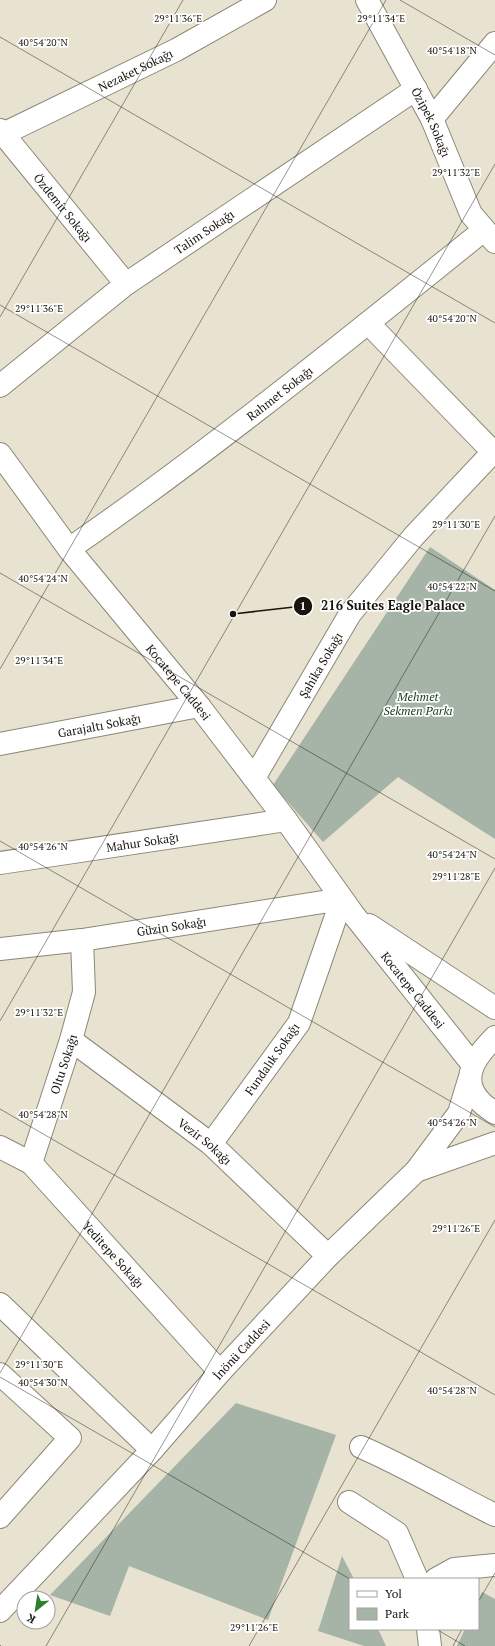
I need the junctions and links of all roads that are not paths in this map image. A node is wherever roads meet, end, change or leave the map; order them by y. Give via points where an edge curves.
1 (265, 0) edge
2 (367, 0) edge
3 (495, 43) edge
4 (416, 89) junction
5 (432, 119) junction
6 (2, 132) edge
7 (489, 236) edge
8 (126, 284) junction
9 (368, 322) junction
10 (0, 386) edge
11 (494, 453) edge
12 (0, 454) edge
13 (69, 549) junction
14 (198, 706) junction
15 (0, 744) edge
16 (254, 778) junction
17 (286, 820) junction
18 (0, 863) edge
19 (348, 907) junction
20 (82, 940) junction
21 (0, 949) edge
22 (495, 1008) edge
23 (495, 1037) edge
24 (71, 1040) junction
25 (471, 1073) junction
26 (495, 1113) edge
27 (495, 1143) edge
28 (211, 1144) junction
29 (0, 1147) edge
30 (31, 1163) junction
31 (416, 1171) junction
32 (328, 1256) junction
33 (0, 1304) edge
34 (220, 1372) junction
35 (0, 1374) edge
36 (361, 1447) dead end
37 (152, 1450) junction
38 (348, 1502) dead end
39 (495, 1515) edge
40 (0, 1517) edge
41 (495, 1565) edge
42 (417, 1578) edge
43 (438, 1578) edge
44 (0, 1611) edge
45 (428, 1630) edge
46 (430, 1646) edge

1 - 6 street, Nezaket Sokağı via 176,50
2 - 4 street, Özipek Sokağı
3 - 5 street
4 - 5 street, Özipek Sokağı
4 - 8 street, Talim Sokağı
5 - 7 street, Özipek Sokağı via 471,214
6 - 8 street, Özdemir Sokağı
7 - 9 street, Rahmet Sokağı
8 - 10 street, Talim Sokağı
9 - 11 street
9 - 13 street, Rahmet Sokağı via 238,424
11 - 16 street, Şahika Sokağı via 414,536 350,614
12 - 13 street, Kocatepe Caddesi
13 - 14 street, Kocatepe Caddesi
14 - 15 street, Garajaltı Sokağı
14 - 16 street, Kocatepe Caddesi
16 - 17 street, Kocatepe Caddesi
17 - 18 street, Mahur Sokağı
17 - 19 street, Kocatepe Caddesi
19 - 20 street, Güzin Sokağı
19 - 22 street, Kocatepe Caddesi
19 - 25 street, Kocatepe Caddesi
19 - 28 street, Fundalık Sokağı via 299,1024
20 - 21 street, Güzin Sokağı
20 - 24 street, Oltu Sokağı via 84,992
23 - 25 street, İnönü Caddesi via 480,1052
24 - 28 street, Vezir Sokağı
24 - 30 street, Oltu Sokağı
25 - 26 street via 473,1092 480,1102
25 - 31 street, İnönü Caddesi via 459,1112
27 - 31 street
28 - 32 street, Vezir Sokağı
29 - 30 street, Yeditepe Sokağı
30 - 34 street, Yeditepe Sokağı
31 - 32 street, İnönü Caddesi
32 - 34 street, İnönü Caddesi
33 - 37 street
34 - 37 street, İnönü Caddesi
35 - 40 street via 70,1438
36 - 39 street via 397,1462
37 - 44 street, İnönü Caddesi
38 - 42 street via 397,1533
41 - 43 street via 454,1569
45 - 46 street

